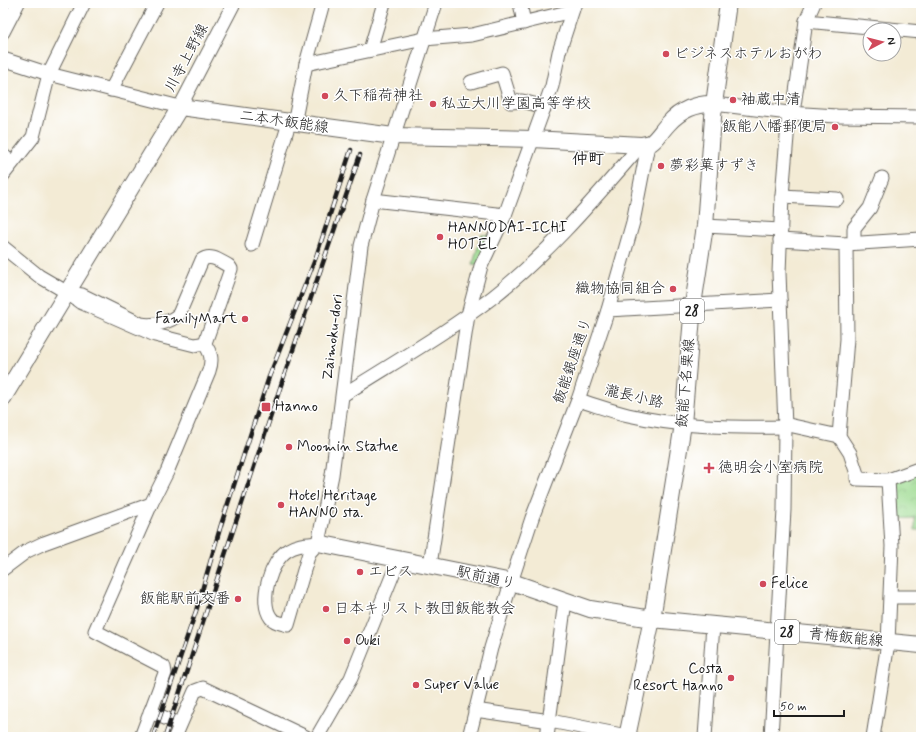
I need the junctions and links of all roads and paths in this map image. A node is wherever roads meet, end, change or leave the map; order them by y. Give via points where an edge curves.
1 (18, 3) edge
2 (84, 3) edge
3 (157, 3) edge
4 (234, 3) edge
5 (323, 3) edge
6 (384, 3) edge
7 (436, 3) edge
8 (520, 3) edge
9 (728, 3) edge
10 (814, 3) edge
11 (574, 7) edge
12 (806, 20) junction
13 (524, 23) junction
14 (3, 32) edge
15 (921, 32) edge
16 (424, 39) junction
17 (370, 50) junction
18 (3, 60) edge
19 (306, 64) junction
20 (49, 74) junction
21 (471, 82) dead end
22 (111, 90) junction
23 (714, 104) junction
24 (180, 107) junction
25 (545, 107) junction
26 (791, 113) junction
27 (921, 117) edge
28 (292, 123) junction
29 (393, 136) junction
30 (533, 139) junction
31 (645, 145) junction
32 (8, 159) edge
33 (3, 175) edge
34 (882, 178) dead end
35 (782, 196) junction
36 (837, 198) dead end
37 (374, 200) junction
38 (505, 215) junction
39 (704, 226) junction
40 (780, 235) junction
41 (921, 239) edge
42 (850, 243) junction
43 (252, 245) dead end
44 (3, 247) edge
45 (68, 293) junction
46 (780, 300) junction
47 (693, 305) junction
48 (608, 310) junction
49 (468, 315) junction
50 (204, 343) junction
51 (343, 395) junction
52 (3, 398) edge
53 (578, 400) junction
54 (683, 424) junction
55 (785, 426) junction
56 (839, 436) junction
57 (921, 468) edge
58 (888, 480) junction
59 (151, 504) junction
60 (318, 544) junction
61 (399, 559) junction
62 (430, 565) junction
63 (3, 569) edge
64 (512, 582) junction
65 (890, 596) junction
66 (921, 597) edge
67 (565, 601) junction
68 (652, 619) junction
69 (713, 625) junction
70 (778, 631) junction
71 (888, 643) junction
72 (921, 645) edge
73 (475, 710) junction
74 (150, 712) junction
75 (550, 721) junction
76 (180, 724) junction
77 (141, 737) edge
78 (175, 737) edge
79 (306, 737) edge
80 (317, 737) edge
81 (469, 737) edge
82 (546, 737) edge
83 (629, 737) edge
84 (706, 737) edge
85 (771, 737) edge
86 (873, 737) edge

1 - 14 street
2 - 20 street
3 - 22 street
4 - 24 street, 川寺上野線
5 - 19 street
6 - 17 street
7 - 16 street, Zaimoku-dori
8 - 13 street
9 - 23 main road, 飯能下名栗線 / 28
10 - 12 street
11 - 13 street
11 - 25 street
12 - 15 street
12 - 26 street
13 - 16 street via 472,35
16 - 17 street
16 - 29 street, Zaimoku-dori
17 - 19 street
18 - 20 street
19 - 28 street
20 - 22 street
20 - 32 street via 33,137
21 - 25 street via 502,73 511,102 522,101
22 - 24 street
23 - 26 street
23 - 31 main road via 694,106 675,116 655,141
23 - 39 main road, 飯能下名栗線 / 28
24 - 28 main road, 二本木飯能線
24 - 45 main road
25 - 30 street
26 - 27 street
26 - 35 street
28 - 29 main road, 二本木飯能線
28 - 43 street
29 - 30 main road, 二本木飯能線
29 - 37 street, Zaimoku-dori
30 - 31 main road, 二本木飯能線
30 - 38 street
31 - 48 street, 飯能銀座通り via 633,222
31 - 49 street via 564,233 521,273
32 - 33 street
34 - 42 street via 870,208 854,228
35 - 36 street
35 - 40 street
37 - 38 street
37 - 51 street, Zaimoku-dori via 361,246
38 - 49 street via 481,266
39 - 40 street
39 - 47 main road, 飯能下名栗線 / 28
40 - 42 street
40 - 46 street
41 - 42 street
42 - 56 street via 847,339
44 - 45 street via 39,276
45 - 50 street via 80,302 155,335 195,345
45 - 50 street via 82,295 141,324 162,323 179,314 202,260 212,257 231,269
45 - 52 main road
46 - 47 street
46 - 55 street
47 - 48 street
47 - 54 main road, 飯能下名栗線 / 28
48 - 53 street, 飯能銀座通り
49 - 51 street
49 - 62 street
50 - 59 street via 212,362
51 - 60 street, Zaimoku-dori via 332,475
53 - 54 street, 瀧長小路 via 629,415
53 - 64 street, 飯能銀座通り via 532,518
54 - 55 street, 瀧長小路 via 735,428
54 - 68 main road, 飯能下名栗線 / 28
55 - 56 street, 瀧長小路
55 - 70 street
56 - 58 street via 850,453 857,479
57 - 58 street
58 - 65 street via 892,539
59 - 63 street via 44,543 27,551
59 - 74 street via 95,631 164,667 165,673
60 - 60 street via 309,553 288,625 275,621 267,611 266,602 268,584 278,558 288,550
60 - 61 main road, 駅前通り
61 - 62 main road, 駅前通り
61 - 80 street via 351,678
62 - 64 main road, 駅前通り
64 - 67 main road, 駅前通り
64 - 73 street, 飯能銀座通り
65 - 66 street
65 - 71 street
67 - 68 main road, 駅前通り via 603,612
67 - 75 street
68 - 69 main road, 青梅飯能線 / 28
68 - 83 main road, 飯能下名栗線
69 - 70 main road, 青梅飯能線 / 28
69 - 84 street
70 - 71 main road, 青梅飯能線 / 28
70 - 85 street
71 - 72 main road, 青梅飯能線 / 28
71 - 86 street
73 - 75 street
73 - 81 street, 飯能銀座通り
74 - 76 street
74 - 77 street
75 - 82 street
75 - 83 street
76 - 78 street
76 - 79 street via 195,691 203,688

